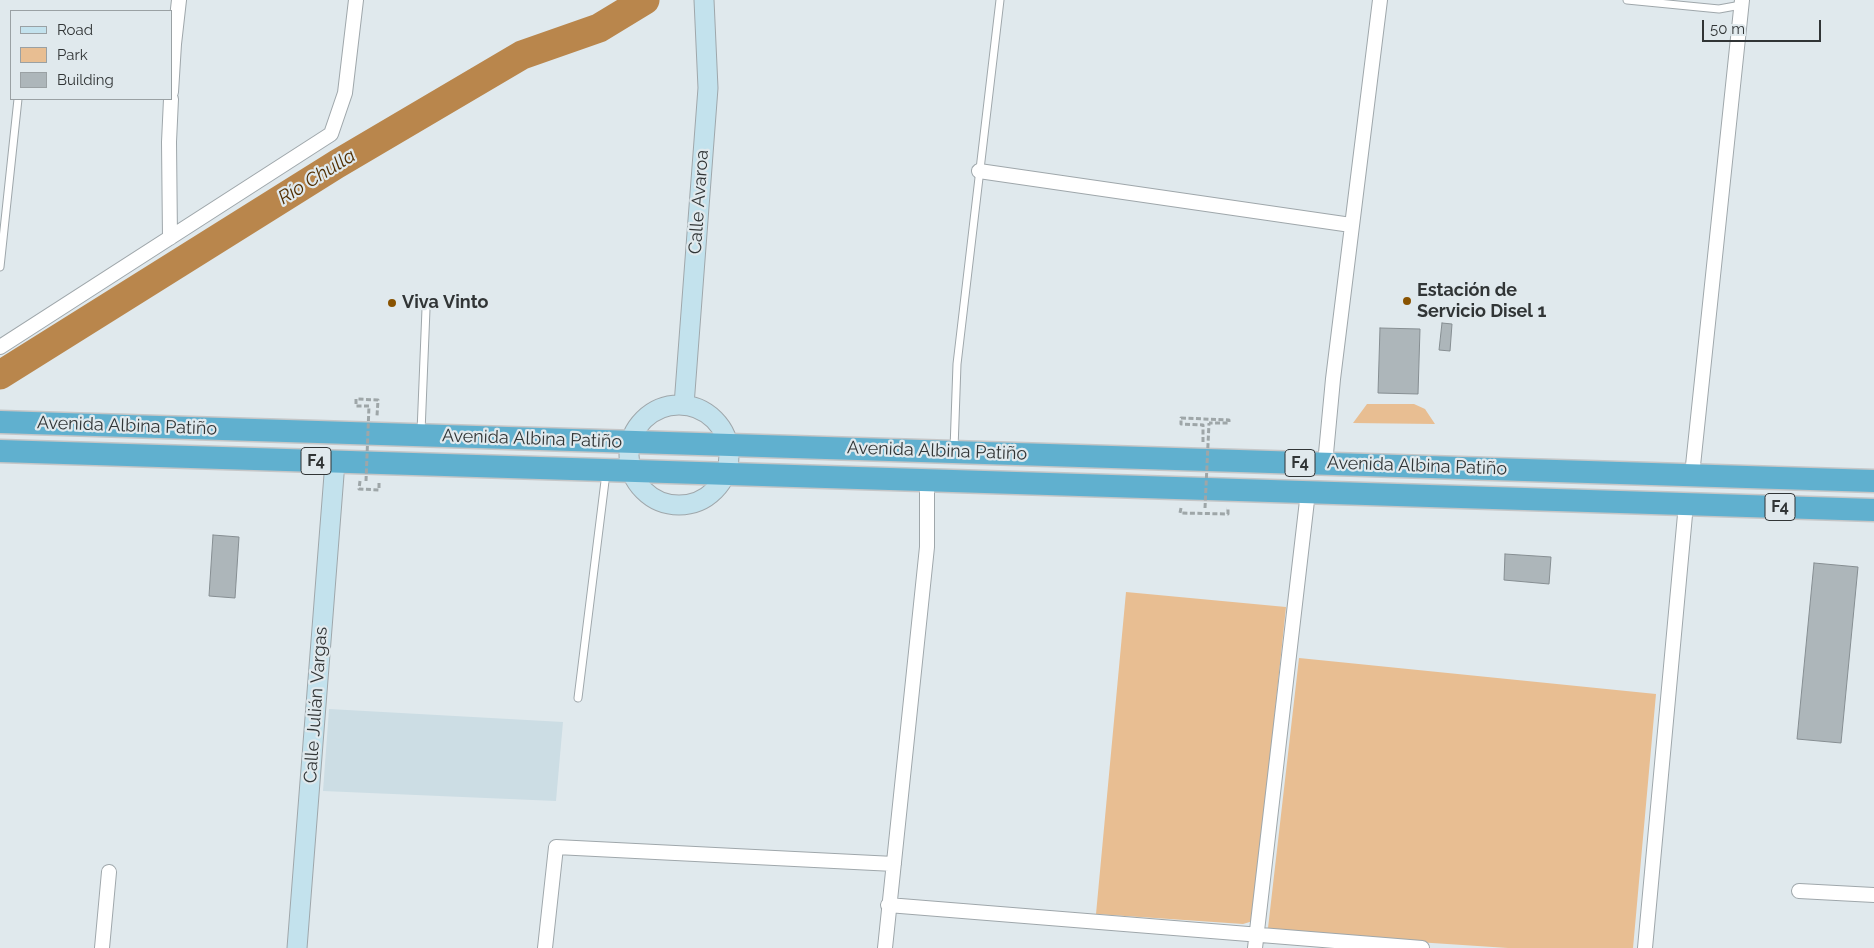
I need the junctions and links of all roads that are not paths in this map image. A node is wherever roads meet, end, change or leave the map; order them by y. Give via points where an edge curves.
1 (179, 0) edge
2 (356, 0) edge
3 (704, 0) edge
4 (1000, 0) edge
5 (1380, 0) edge
6 (1627, 0) edge
7 (1742, 3) edge
8 (172, 76) edge
9 (18, 100) edge
10 (171, 100) edge
11 (979, 171) junction
12 (1351, 225) junction
13 (170, 238) junction
14 (0, 267) edge
15 (426, 309) dead end
16 (0, 347) edge
17 (684, 404) junction
18 (0, 422) edge
19 (421, 435) junction
20 (630, 442) junction
21 (727, 445) junction
22 (0, 451) edge
23 (954, 452) junction
24 (335, 462) junction
25 (1325, 464) junction
26 (606, 471) junction
27 (631, 471) junction
28 (725, 474) junction
29 (1692, 475) junction
30 (927, 480) junction
31 (1874, 481) edge
32 (1308, 492) junction
33 (1686, 504) junction
34 (1874, 510) edge
35 (578, 698) dead end
36 (894, 864) junction
37 (108, 872) dead end
38 (1799, 891) dead end
39 (1874, 896) edge
40 (888, 905) junction
41 (1256, 941) edge
42 (102, 948) edge
43 (297, 948) edge
44 (545, 948) edge
45 (885, 948) edge
46 (1422, 948) edge
47 (1645, 948) edge

1 - 8 street
2 - 13 street via 346,93 330,134
3 - 17 main road, Calle Avaroa via 708,88
4 - 11 lane
5 - 12 street
6 - 7 lane via 1719,9
7 - 29 street
9 - 14 lane
10 - 13 street
11 - 12 street
11 - 23 lane via 957,364
12 - 25 street
13 - 16 street
15 - 19 lane
17 - 20 main road via 669,405 644,418
17 - 21 main road via 712,418 722,430
18 - 19 highway, Avenida Albina Patiño / F4
19 - 20 highway, Avenida Albina Patiño / F4
20 - 21 highway, Avenida Albina Patiño / F4
20 - 27 main road via 628,457
21 - 23 highway, Avenida Albina Patiño / F4
21 - 28 main road
22 - 24 highway, Avenida Albina Patiño / F4
23 - 25 highway, Avenida Albina Patiño / F4
24 - 26 highway, Avenida Albina Patiño / F4
24 - 43 main road, Calle Julián Vargas
25 - 29 highway, Avenida Albina Patiño / F4
26 - 27 highway, Avenida Albina Patiño / F4
26 - 35 lane
27 - 28 highway, Avenida Albina Patiño / F4
27 - 28 main road via 641,488 654,499 669,505 686,506 715,492
28 - 30 highway, Avenida Albina Patiño / F4
29 - 31 highway, Avenida Albina Patiño / F4
30 - 32 highway, Avenida Albina Patiño / F4
30 - 36 street via 926,548
32 - 33 highway, Avenida Albina Patiño / F4
32 - 41 street
33 - 34 highway, Avenida Albina Patiño / F4
33 - 47 street
36 - 40 street
36 - 44 street via 556,848
37 - 42 street
38 - 39 street
40 - 41 street
40 - 45 street
41 - 46 street

